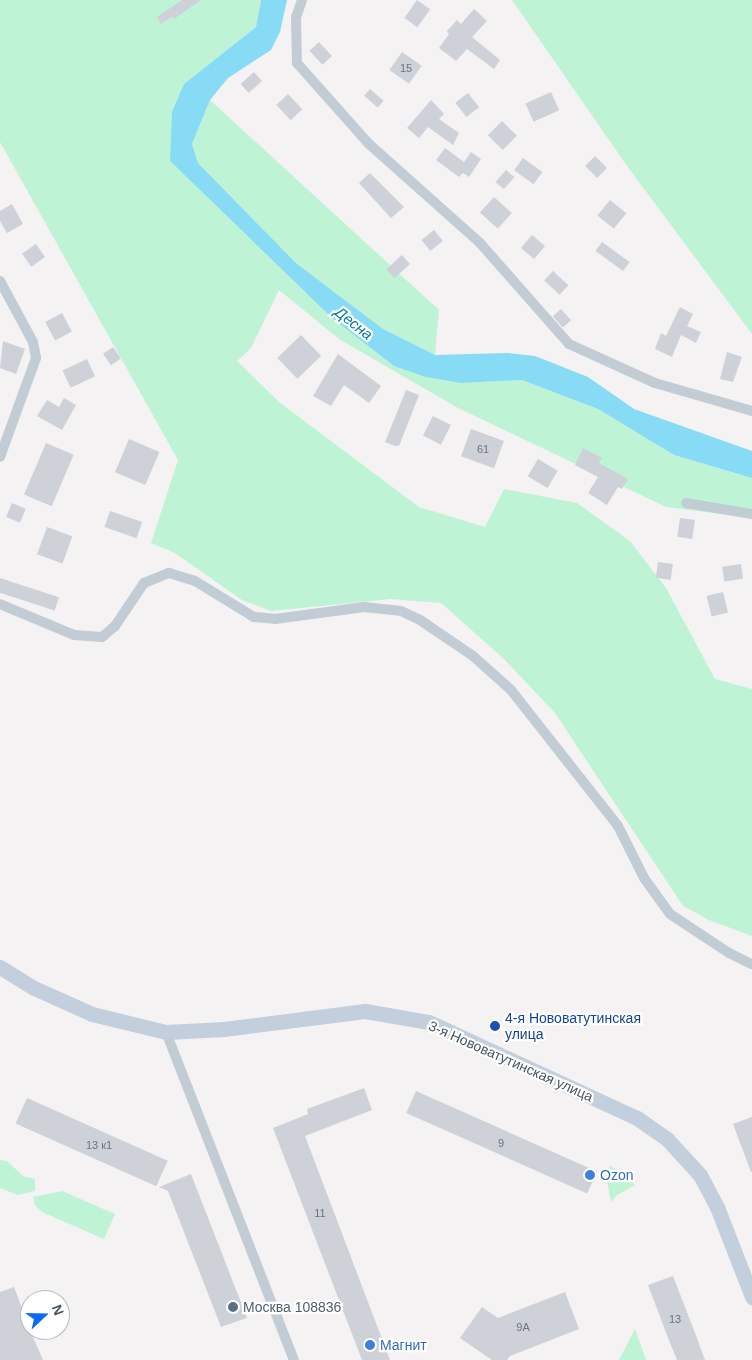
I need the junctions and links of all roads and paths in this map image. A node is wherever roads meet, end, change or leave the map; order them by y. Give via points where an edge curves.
1 (302, 0) edge
2 (0, 281) edge
3 (752, 411) edge
4 (0, 457) edge
5 (686, 503) dead end
6 (752, 514) edge
7 (0, 604) edge
8 (752, 964) edge
9 (0, 967) edge
10 (166, 1032) junction
11 (752, 1297) edge
12 (294, 1360) edge

1 - 3 street via 296,16 297,63 369,144 480,243 569,344 655,383
2 - 4 street via 33,342 36,358
5 - 6 street
7 - 8 street via 74,635 102,637 115,626 144,583 169,573 195,581 254,617 275,619 364,607 401,611 420,620 461,647 511,690 618,826 648,885 670,914 729,953
9 - 10 street, 3-я Нововатутинская улица via 34,988 92,1014
10 - 11 street, 3-я Нововатутинская улица via 224,1029 365,1011 429,1022 637,1118 667,1139 700,1175 713,1199
10 - 12 street

